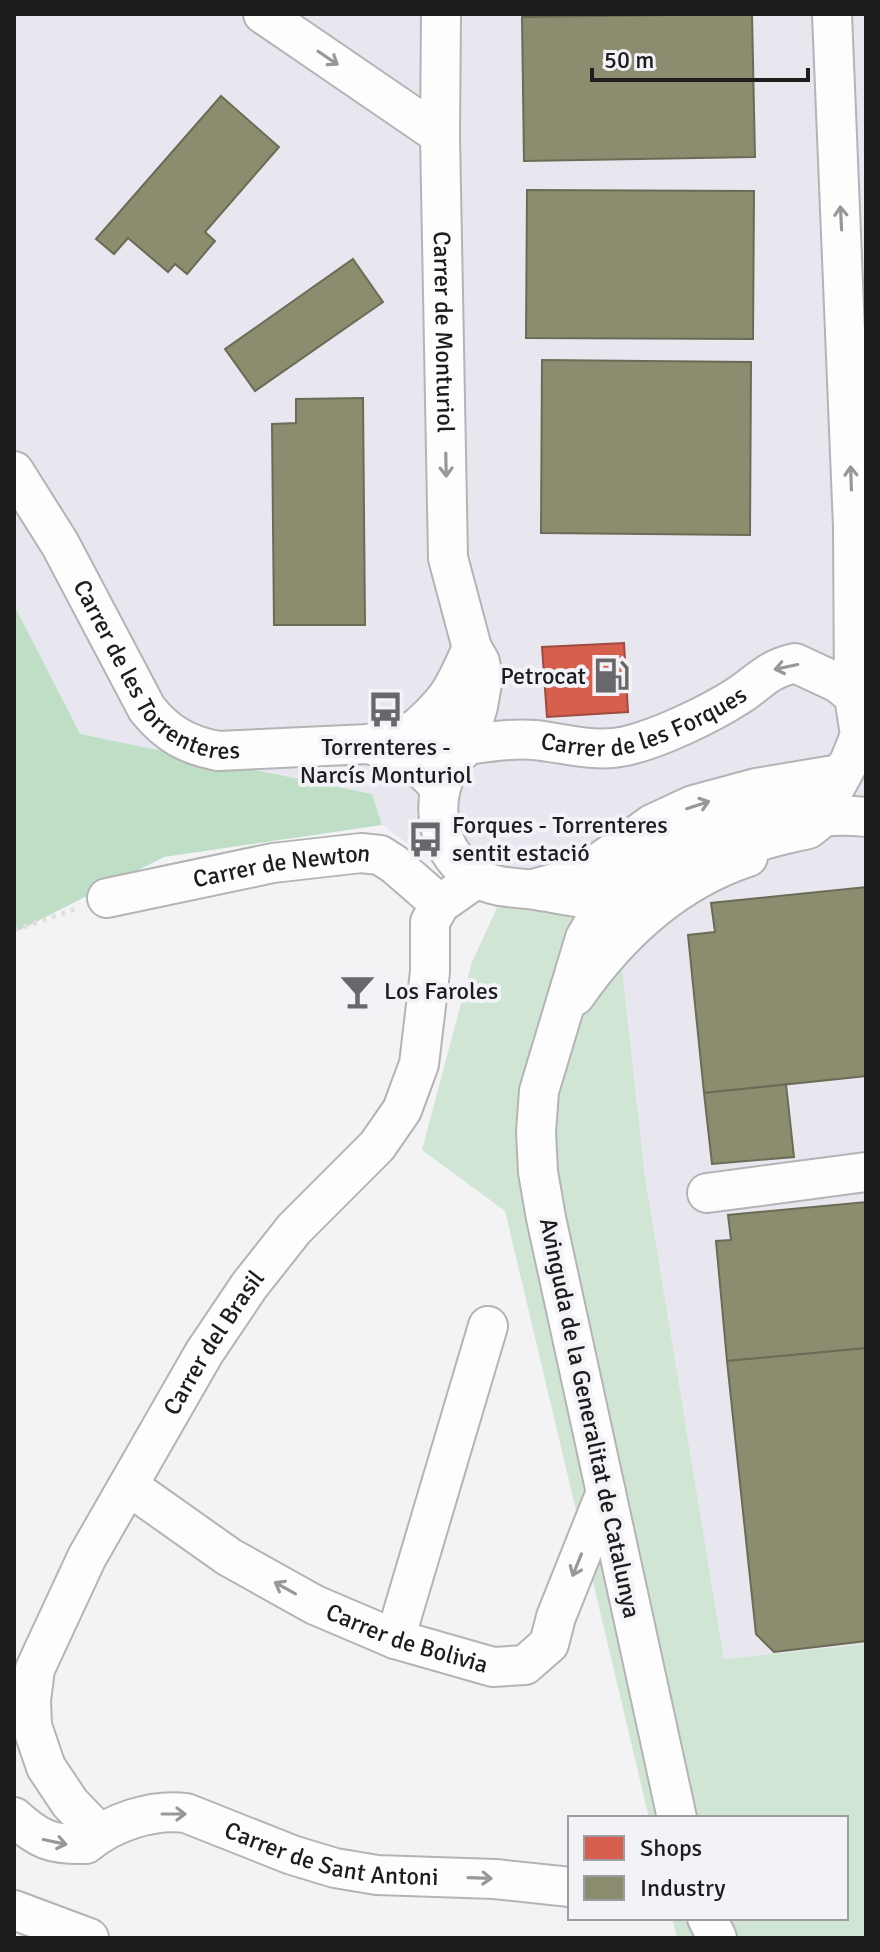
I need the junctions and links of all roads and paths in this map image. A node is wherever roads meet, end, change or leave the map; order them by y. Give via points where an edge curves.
1 (263, 14) edge
2 (441, 14) edge
3 (832, 14) edge
4 (440, 135) junction
5 (14, 471) edge
6 (472, 648) junction
7 (854, 696) junction
8 (415, 730) junction
9 (369, 744) junction
10 (467, 745) junction
11 (855, 772) edge
12 (440, 789) junction
13 (819, 816) junction
14 (866, 817) edge
15 (866, 839) edge
16 (724, 865) junction
17 (477, 878) junction
18 (531, 889) junction
19 (107, 898) joint
20 (608, 902) junction
21 (440, 904) junction
22 (659, 904) junction
23 (14, 930) edge
24 (579, 952) junction
25 (560, 1018) junction
26 (866, 1172) edge
27 (707, 1193) dead end
28 (488, 1326) dead end
29 (130, 1487) junction
30 (606, 1492) junction
31 (395, 1639) junction
32 (677, 1816) edge
33 (14, 1817) edge
34 (99, 1833) junction
35 (568, 1887) edge
36 (14, 1910) edge
37 (708, 1920) edge
38 (89, 1938) edge
39 (717, 1938) edge

1 -> 4 street
2 - 4 street, Carrer de Monturiol
7 -> 3 street via 853,527
4 -> 6 street, Carrer de Monturiol via 448,558
5 - 9 street, Carrer de les Torrenteres via 160,726 177,738 218,751
6 - 8 street via 444,705
6 - 10 street, Carrer de Monturiol via 483,678
7 -> 10 street, Carrer de les Forques via 795,663 767,673 700,719 626,746 584,748 535,740
7 - 11 street via 860,735
8 - 9 street, Carrer de les Torrenteres
8 - 10 street, Carrer de les Torrenteres via 446,734
9 - 12 street, Carrer de les Torrenteres via 411,762
10 - 12 street via 449,765
11 - 13 street
18 -> 11 street via 582,875 652,824 693,805 756,788
12 - 17 street via 443,837 451,854
13 - 14 street, Avinguda de la Generalitat de Catalunya
13 - 16 street via 808,829 734,851
13 - 20 street, Avinguda de la Generalitat de Catalunya via 755,824 684,844
15 - 16 street, Avinguda de la Generalitat de Catalunya via 817,841
16 - 22 street, Avinguda de la Generalitat de Catalunya
17 - 18 street via 499,887
17 - 21 street
18 - 20 street
18 - 24 street via 564,925
19 - 21 street, Carrer de Newton via 273,863 361,853 380,855 394,864
19 - 23 path
20 - 22 street
20 - 24 street, Avinguda de la Generalitat de Catalunya
21 - 29 street, Carrer del Brasil via 430,922 419,1064 402,1110 377,1146 294,1229 249,1286 204,1353
22 - 25 street, Avinguda de la Generalitat de Catalunya via 597,964
24 - 25 street, Avinguda de la Generalitat de Catalunya
25 - 30 street, Avinguda de la Generalitat de Catalunya via 539,1091 538,1172
26 - 27 street
28 - 31 street
31 -> 29 street, Carrer de Bolivia via 315,1605 229,1557
29 - 34 street, Carrer del Brasil via 87,1557 35,1669 31,1700 32,1726 46,1767
30 -> 31 street, Carrer de Bolivia via 549,1644 525,1665 493,1667
30 - 32 street, Avinguda de la Generalitat de Catalunya
33 -> 34 street, Carrer de Sant Antoni via 38,1838 64,1845 86,1844
34 -> 35 street, Carrer de Sant Antoni via 146,1816 186,1813 335,1868
36 - 38 street
37 - 39 street

